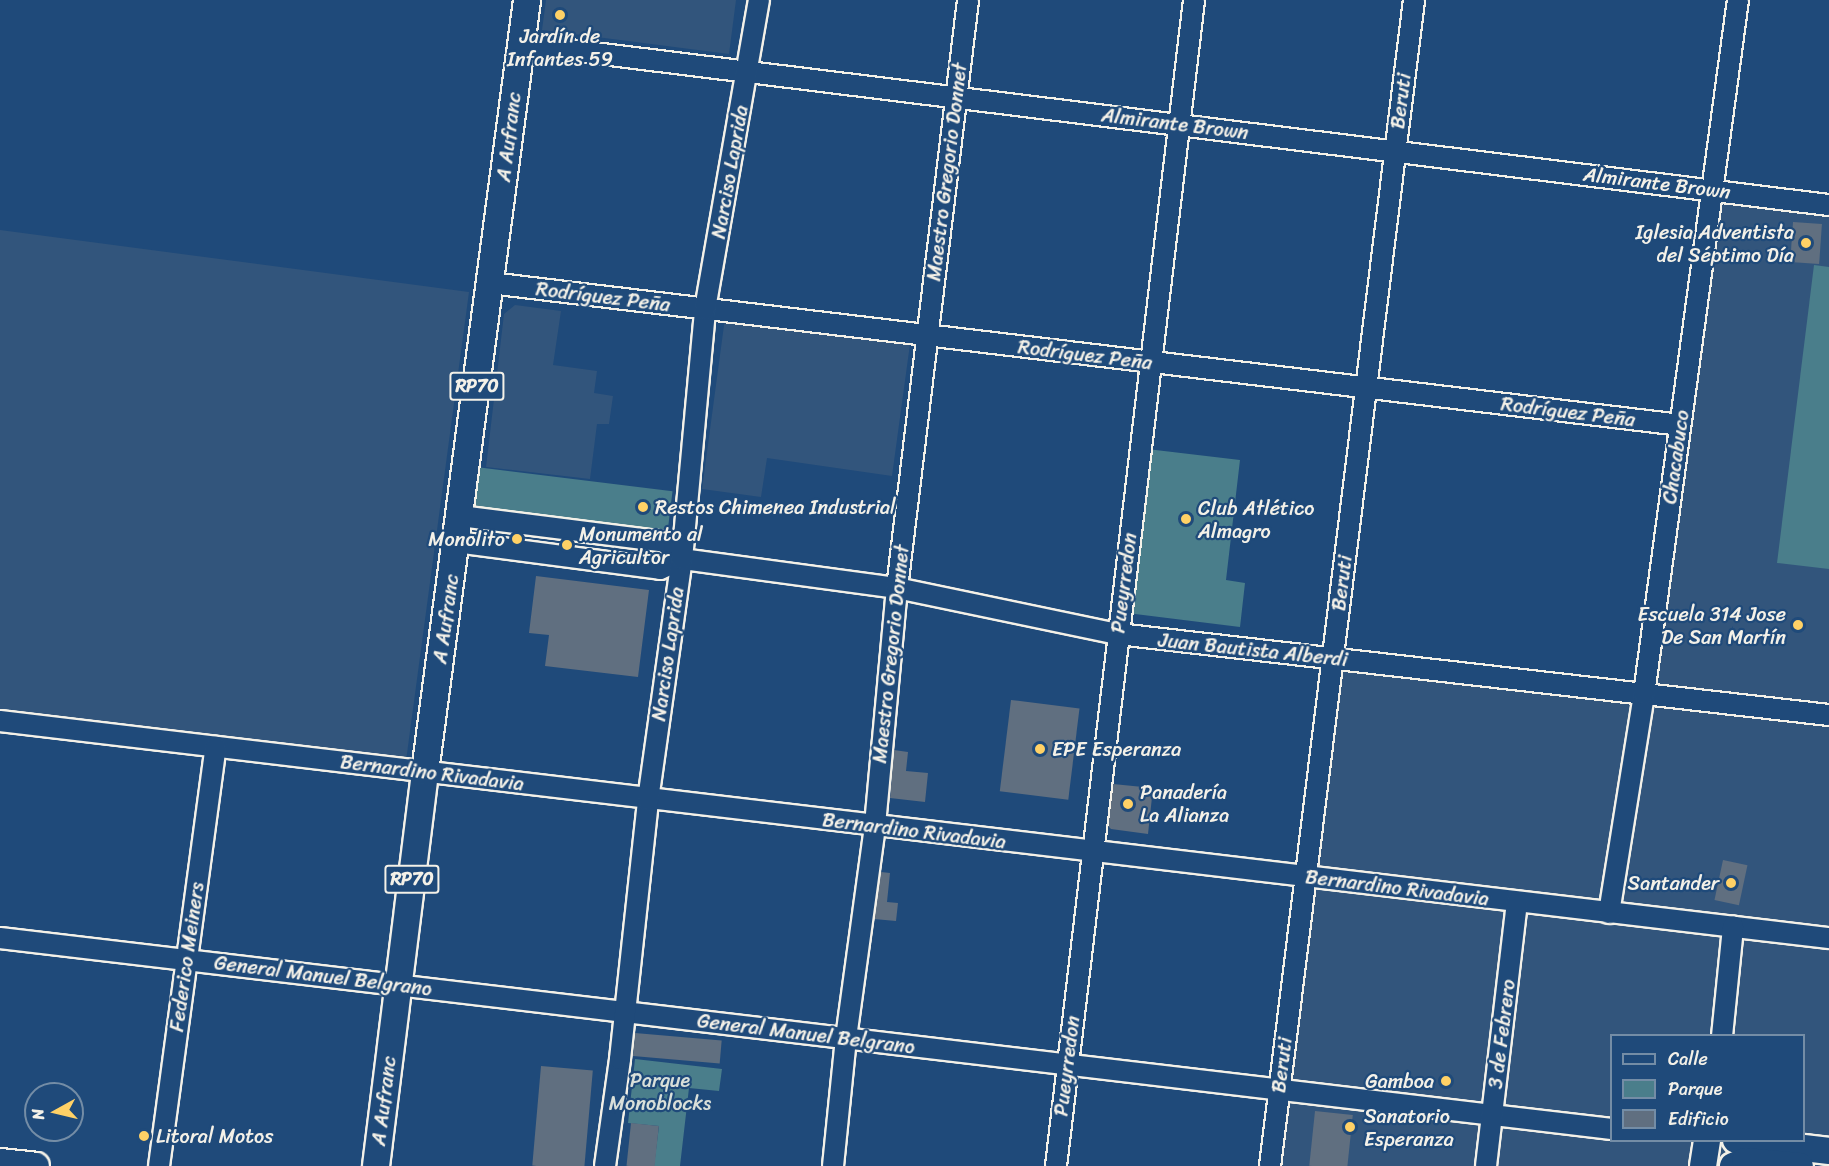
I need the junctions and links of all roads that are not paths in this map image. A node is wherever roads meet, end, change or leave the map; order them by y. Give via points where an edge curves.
1 (527, 0) edge
2 (759, 0) edge
3 (968, 0) edge
4 (1194, 0) edge
5 (1414, 0) edge
6 (1738, 0) edge
7 (520, 44) junction
8 (748, 71) junction
9 (956, 96) junction
10 (1179, 124) junction
11 (1395, 151) junction
12 (1713, 190) junction
13 (1829, 205) edge
14 (490, 283) junction
15 (705, 309) junction
16 (926, 336) junction
17 (1151, 363) junction
18 (1366, 388) junction
19 (1680, 425) junction
20 (460, 516) junction
21 (456, 542) junction
22 (682, 559) junction
23 (897, 588) junction
24 (1118, 634) junction
25 (1332, 658) junction
26 (1644, 694) junction
27 (1829, 715) edge
28 (0, 721) edge
29 (216, 747) junction
30 (425, 772) junction
31 (648, 800) junction
32 (875, 825) junction
33 (1093, 852) junction
34 (1306, 877) junction
35 (1517, 902) junction
36 (1609, 913) junction
37 (1733, 927) junction
38 (0, 938) edge
39 (1829, 938) edge
40 (187, 960) junction
41 (399, 985) junction
42 (623, 1012) junction
43 (1722, 1034) edge
44 (846, 1038) junction
45 (1067, 1064) junction
46 (1279, 1088) junction
47 (1492, 1113) junction
48 (1610, 1129) edge
49 (1829, 1151) edge
50 (1735, 1156) edge
51 (0, 1162) edge
52 (36, 1166) edge
53 (159, 1166) edge
54 (376, 1166) edge
55 (605, 1166) edge
56 (833, 1166) edge
57 (1056, 1166) edge
58 (1270, 1166) edge
59 (1486, 1166) edge
60 (1800, 1166) edge

1 - 7 main road, A Aufranc / RP70
2 - 8 street, Narciso Laprida
3 - 9 street, Maestro Gregorio Donnet
4 - 10 street, Pueyrredon
5 - 11 street, Beruti
6 - 12 street, Chacabuco
7 - 8 street, Almirante Brown
7 - 14 main road, A Aufranc / RP70
8 - 9 street, Almirante Brown
8 - 15 street, Narciso Laprida
9 - 10 street, Almirante Brown
9 - 16 street, Maestro Gregorio Donnet
10 - 11 street, Almirante Brown
10 - 17 street, Pueyrredon
11 - 12 street, Almirante Brown
11 - 18 street, Beruti
12 - 13 street, Almirante Brown
12 - 19 street, Chacabuco
14 - 15 street, Rodríguez Peña
14 - 20 main road, A Aufranc / RP70
15 - 16 street, Rodríguez Peña
15 - 22 street, Narciso Laprida
16 - 17 street, Rodríguez Peña
16 - 23 street, Maestro Gregorio Donnet
17 - 18 street, Rodríguez Peña
17 - 24 street, Pueyrredon
18 - 19 street, Rodríguez Peña
18 - 25 street, Beruti
19 - 26 street, Chacabuco
20 - 21 main road, A Aufranc / RP70
20 - 22 street via 665,542
21 - 22 street, Juan Bautista Alberdi via 660,568
21 - 30 main road, A Aufranc / RP70
22 - 23 street, Juan Bautista Alberdi
22 - 31 street, Narciso Laprida
23 - 24 street, Juan Bautista Alberdi
23 - 32 street, Maestro Gregorio Donnet
24 - 25 street, Juan Bautista Alberdi
24 - 33 street, Pueyrredon
25 - 26 street, Juan Bautista Alberdi
25 - 34 street, Beruti
26 - 27 street, Juan Bautista Alberdi
26 - 36 street, Chacabuco
28 - 29 street, Bernardino Rivadavia
29 - 30 street, Bernardino Rivadavia
29 - 40 street, Federico Meiners
30 - 31 street, Bernardino Rivadavia
30 - 41 main road, A Aufranc / RP70
31 - 32 street, Bernardino Rivadavia
31 - 42 street, Narciso Laprida
32 - 33 street, Bernardino Rivadavia
32 - 44 street, Maestro Gregorio Donnet
33 - 34 street, Bernardino Rivadavia
33 - 45 street, Pueyrredon
34 - 35 street, Bernardino Rivadavia
34 - 46 street, Beruti
35 - 36 street, Bernardino Rivadavia
35 - 47 street, 3 de Febrero
36 - 37 street, Bernardino Rivadavia
37 - 39 street, Bernardino Rivadavia
37 - 43 street
38 - 40 street, General Manuel Belgrano
40 - 41 street, General Manuel Belgrano
40 - 53 street, Federico Meiners
41 - 42 street, General Manuel Belgrano
41 - 54 main road, A Aufranc / RP70
42 - 44 street, General Manuel Belgrano
42 - 55 street, Narciso Laprida
44 - 45 street, General Manuel Belgrano
44 - 56 street, Maestro Gregorio Donnet
45 - 46 street, General Manuel Belgrano
45 - 57 street, Pueyrredon
46 - 47 street, General Manuel Belgrano
46 - 58 street, Beruti
47 - 48 street, General Manuel Belgrano
47 - 59 street, 3 de Febrero
49 - 50 main road
50 - 60 main road via 1745,1161
51 - 52 main road

